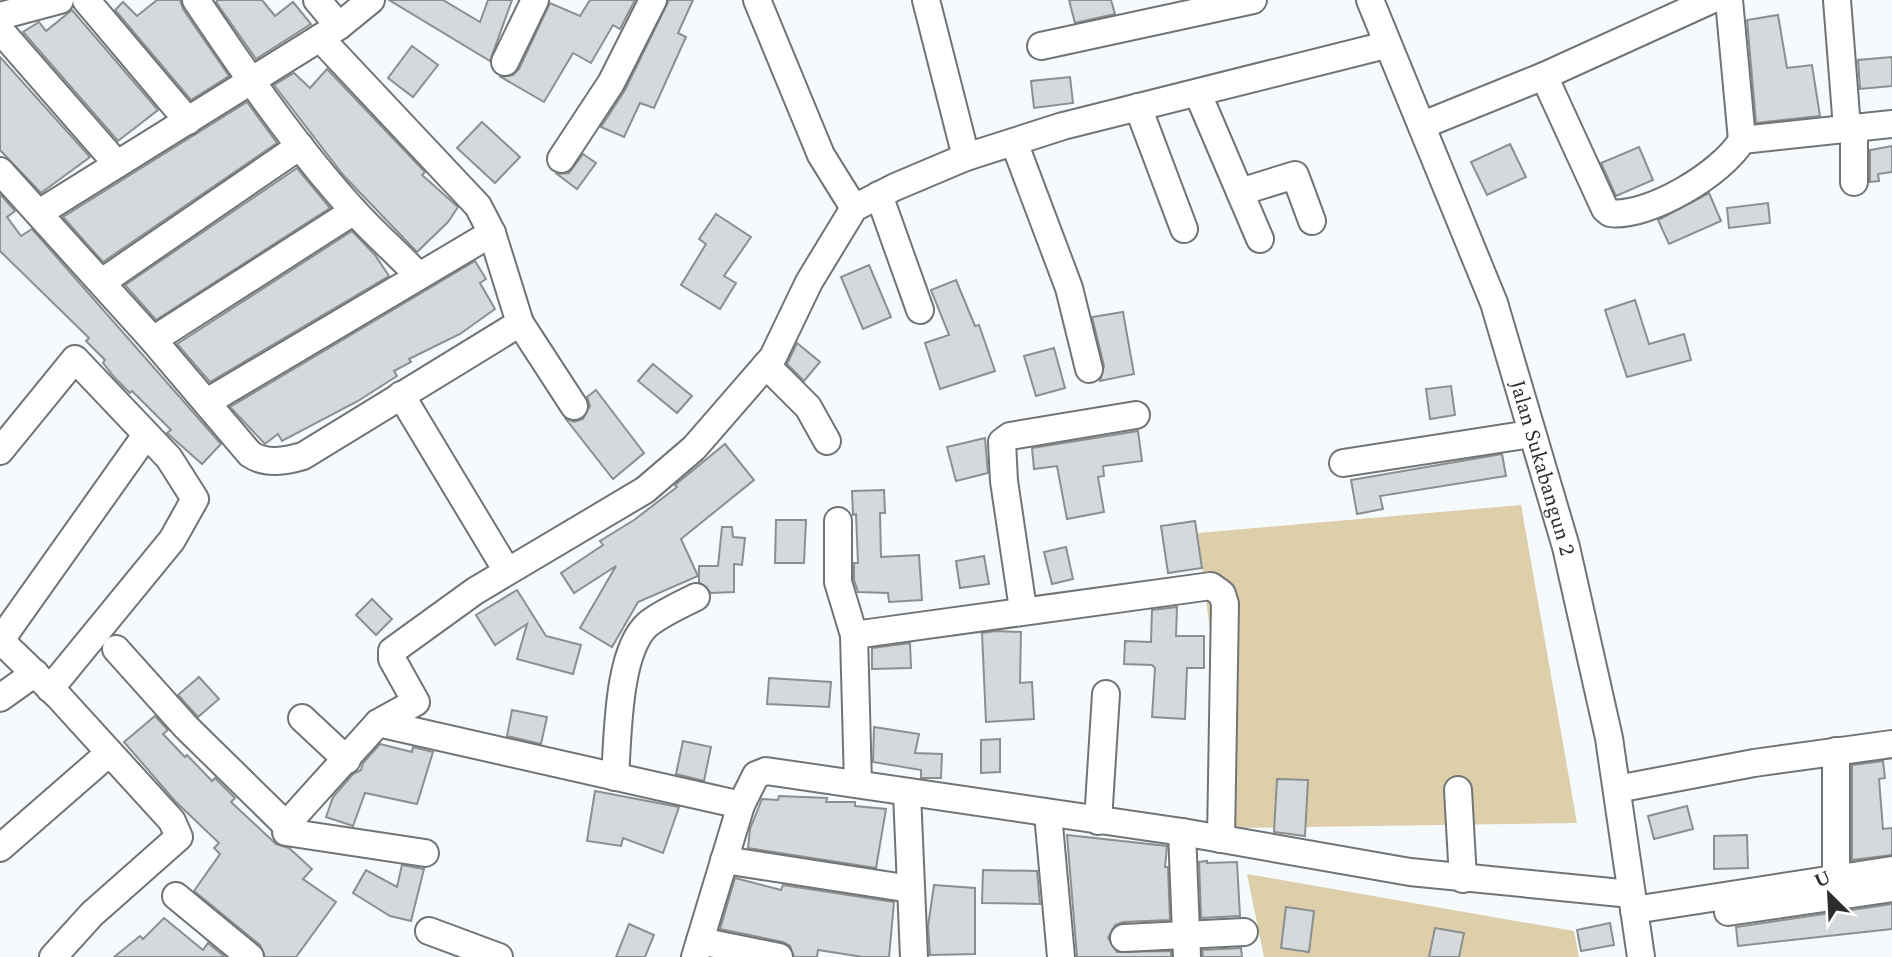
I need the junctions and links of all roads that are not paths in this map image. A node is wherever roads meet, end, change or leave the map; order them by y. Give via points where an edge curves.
1 (58, 0) edge
2 (86, 0) edge
3 (196, 0) edge
4 (317, 0) edge
5 (371, 0) edge
6 (535, 0) edge
7 (653, 0) edge
8 (757, 0) edge
9 (926, 0) edge
10 (1253, 0) edge
11 (1370, 0) edge
12 (1711, 0) edge
13 (1730, 0) edge
14 (1837, 0) edge
15 (0, 16) edge
16 (0, 30) edge
17 (329, 32) junction
18 (1386, 45) junction
19 (1041, 46) dead end
20 (505, 62) dead end
21 (1544, 76) junction
22 (251, 82) junction
23 (1198, 93) junction
24 (1138, 107) junction
25 (188, 121) junction
26 (1892, 124) edge
27 (1423, 125) junction
28 (1851, 128) junction
29 (1742, 140) junction
30 (1014, 142) junction
31 (300, 146) junction
32 (967, 158) junction
33 (561, 159) dead end
34 (117, 164) junction
35 (0, 171) edge
36 (1854, 182) dead end
37 (1240, 192) junction
38 (879, 195) junction
39 (854, 208) junction
40 (354, 211) junction
41 (39, 213) junction
42 (1312, 221) dead end
43 (1184, 229) dead end
44 (492, 233) junction
45 (1260, 239) dead end
46 (419, 276) junction
47 (102, 282) junction
48 (920, 310) dead end
49 (520, 323) junction
50 (153, 340) junction
51 (766, 365) junction
52 (1089, 369) dead end
53 (401, 395) junction
54 (207, 402) junction
55 (574, 406) dead end
56 (1136, 415) dead end
57 (1531, 434) junction
58 (146, 435) junction
59 (827, 441) dead end
60 (0, 451) edge
61 (1343, 463) dead end
62 (838, 521) dead end
63 (507, 571) junction
64 (696, 597) dead end
65 (1023, 609) junction
66 (854, 635) junction
67 (0, 640) edge
68 (116, 649) dead end
69 (43, 681) junction
70 (1106, 694) dead end
71 (0, 698) edge
72 (302, 718) dead end
73 (377, 723) junction
74 (1892, 744) edge
75 (1836, 751) junction
76 (109, 753) junction
77 (347, 760) junction
78 (615, 777) junction
79 (859, 784) junction
80 (1617, 789) junction
81 (1458, 790) dead end
82 (907, 793) junction
83 (741, 805) junction
84 (1048, 814) junction
85 (1098, 821) junction
86 (286, 825) junction
87 (1182, 832) junction
88 (1221, 839) junction
89 (0, 848) edge
90 (425, 853) dead end
91 (724, 860) junction
92 (1892, 870) edge
93 (1836, 877) junction
94 (1462, 878) junction
95 (1892, 888) edge
96 (911, 889) junction
97 (176, 896) dead end
98 (1634, 911) junction
99 (429, 931) dead end
100 (1244, 932) dead end
101 (1124, 938) dead end
102 (1186, 945) edge
103 (698, 949) edge
104 (487, 955) edge
105 (53, 957) edge
106 (250, 957) edge
107 (779, 957) edge
108 (914, 957) edge
109 (1061, 957) edge
110 (1641, 957) edge

1 - 15 street
2 - 25 street
3 - 22 street
4 - 17 street
5 - 17 street
6 - 20 street
7 - 33 street via 611,83
8 - 39 street via 821,155
9 - 32 street
10 - 19 street
11 - 18 street, Jalan Sukabangun 2
12 - 21 street
13 - 29 street
14 - 28 street
16 - 34 street
17 - 22 street
17 - 44 street via 470,197
18 - 23 street
18 - 27 street, Jalan Sukabangun 2
21 - 27 street
21 - 29 street via 1610,213 1655,202 1703,181
22 - 25 street
22 - 31 street
23 - 24 street
23 - 37 street
24 - 30 street
24 - 43 street
25 - 34 street
26 - 28 street
27 - 57 street, Jalan Sukabangun 2 via 1494,303
28 - 29 street
28 - 36 street
30 - 32 street
30 - 52 street via 1069,288
31 - 40 street
31 - 47 street
32 - 38 street
34 - 41 street
35 - 41 street
37 - 42 street via 1294,175
37 - 45 street
38 - 39 street
38 - 48 street
39 - 51 street via 808,282
40 - 46 street
40 - 50 street
41 - 47 street
44 - 46 street
44 - 49 street
46 - 54 street
47 - 50 street
49 - 53 street
49 - 55 street
50 - 54 street
51 - 59 street via 808,407
51 - 63 street via 694,448 645,490
53 - 54 street via 303,456 283,462 250,454
53 - 63 street
56 - 65 street via 1010,436 1002,442
57 - 61 street
57 - 80 street, Jalan Sukabangun 2 via 1583,615
58 - 60 street via 75,359
58 - 67 street
58 - 69 street via 169,458 195,502 172,540
62 - 66 street via 838,582
63 - 73 street via 392,651 416,701
64 - 78 street via 656,618 638,636 625,681
65 - 66 street
65 - 88 street via 1211,586 1222,594
66 - 79 street
67 - 69 street
68 - 86 street via 186,727
69 - 71 street
69 - 76 street
70 - 85 street
72 - 77 street
73 - 77 street
73 - 78 street
74 - 75 street
75 - 80 street
75 - 93 street
76 - 89 street
76 - 105 street via 172,821 179,838 92,915
77 - 86 street
78 - 83 street
79 - 82 street
79 - 83 street via 762,772
80 - 98 street, Jalan Sukabangun 2
81 - 94 street
82 - 84 street
82 - 96 street
83 - 91 street
84 - 85 street
84 - 109 street
85 - 87 street
86 - 90 street via 288,833
87 - 88 street
87 - 102 street
88 - 94 street
91 - 96 street
91 - 103 street
92 - 93 street
93 - 98 street
94 - 98 street
95 - 98 street
96 - 108 street
97 - 106 street
98 - 110 street, Jalan Sukabangun 2
99 - 104 street
100 - 102 street
101 - 102 street
103 - 107 street

